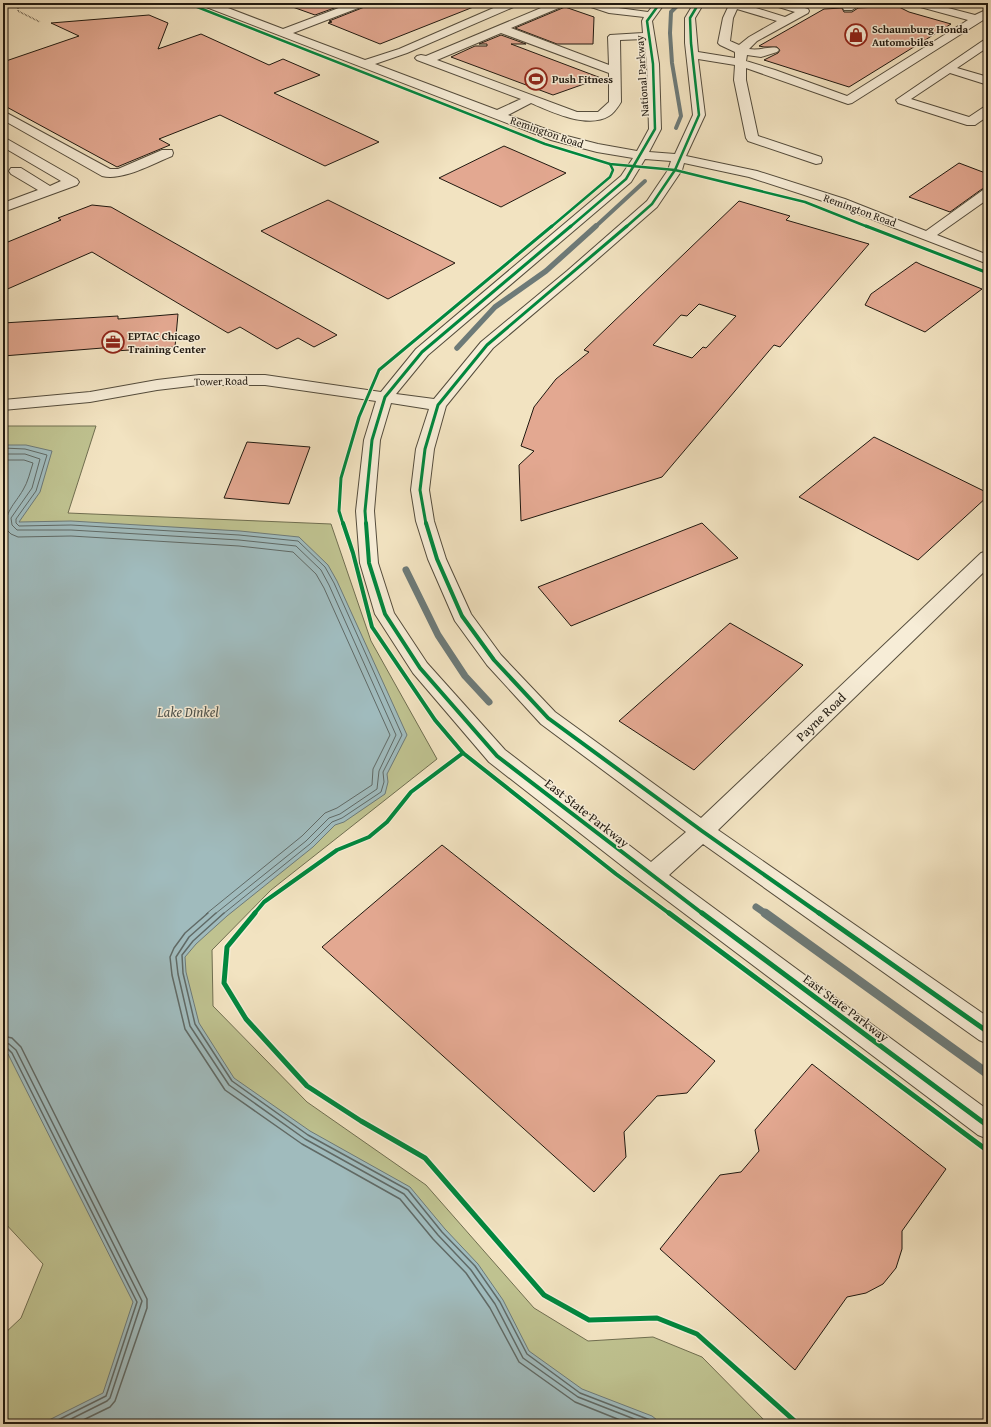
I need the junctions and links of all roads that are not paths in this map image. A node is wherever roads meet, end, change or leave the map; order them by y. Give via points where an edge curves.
1 (205, 3) edge
2 (362, 3) edge
3 (514, 3) edge
4 (589, 3) edge
5 (660, 3) edge
6 (699, 3) edge
7 (776, 3) edge
8 (917, 3) edge
9 (945, 3) edge
10 (735, 4) edge
11 (557, 5) dead end
12 (612, 6) edge
13 (988, 12) edge
14 (650, 15) junction
15 (962, 15) junction
16 (976, 19) junction
17 (282, 20) dead end
18 (787, 21) junction
19 (266, 26) junction
20 (502, 29) junction
21 (283, 33) junction
22 (649, 36) junction
23 (988, 42) edge
24 (741, 50) junction
25 (773, 50) dead end
26 (403, 51) junction
27 (693, 55) junction
28 (427, 60) junction
29 (741, 63) junction
30 (365, 64) junction
31 (948, 69) junction
32 (615, 70) junction
33 (988, 81) edge
34 (531, 99) junction
35 (988, 110) edge
36 (3, 115) edge
37 (497, 115) junction
38 (971, 122) junction
39 (988, 127) edge
40 (3, 142) edge
41 (166, 153) dead end
42 (641, 155) junction
43 (679, 158) junction
44 (816, 160) dead end
45 (16, 171) dead end
46 (49, 191) junction
47 (988, 193) edge
48 (3, 208) edge
49 (927, 236) junction
50 (988, 260) edge
51 (385, 397) junction
52 (3, 405) edge
53 (438, 405) junction
54 (988, 557) edge
55 (702, 831) junction
56 (652, 876) junction
57 (988, 1032) edge
58 (988, 1126) edge

1 - 19 street, Remington Road
2 - 21 street
3 - 26 street
4 - 12 street
5 - 14 street
6 - 27 street via 690,18
7 - 18 street via 804,11
8 - 15 street
9 - 15 street via 971,10
10 - 18 street
10 - 24 street via 726,27 724,43
11 - 20 street
12 - 14 street
13 - 16 street
14 - 22 street, National Parkway via 647,21
15 - 16 street
16 - 29 street via 848,100
17 - 19 street
18 - 24 street via 753,39
19 - 21 street, Remington Road
20 - 28 street
20 - 32 street
21 - 30 street, Remington Road
22 - 32 street via 614,37
22 - 42 street, National Parkway via 653,64 655,129
23 - 31 street
24 - 25 street via 763,54
24 - 29 street
26 - 28 street
26 - 30 street
27 - 29 street via 713,56
27 - 43 street via 699,115
28 - 34 street
29 - 44 street via 740,80 752,138
30 - 37 street, Remington Road
31 - 33 street
31 - 38 street via 902,100
32 - 34 street via 615,102 602,115 575,115
34 - 37 street
35 - 38 street
36 - 41 street via 106,172 121,172
37 - 42 street, Remington Road via 555,137 597,148
38 - 39 street
40 - 46 street via 72,182
42 - 43 street, Remington Road
42 - 51 street, National Parkway via 626,179 422,352
43 - 49 street, Remington Road via 752,174 840,202
43 - 53 street via 675,170 652,204 487,345
45 - 46 street
46 - 48 street
47 - 49 street
49 - 50 street, Remington Road
51 - 52 street, Tower Road via 265,380 199,380 82,398
51 - 53 street, Tower Road
51 - 56 street, East State Parkway via 372,440 365,511 369,563 386,614 420,668 497,756
53 - 55 street via 425,449 420,490 425,521 437,559 462,616 494,660 548,718
54 - 55 street, Payne Road
55 - 56 street, Payne Road
55 - 57 street
56 - 58 street, East State Parkway

